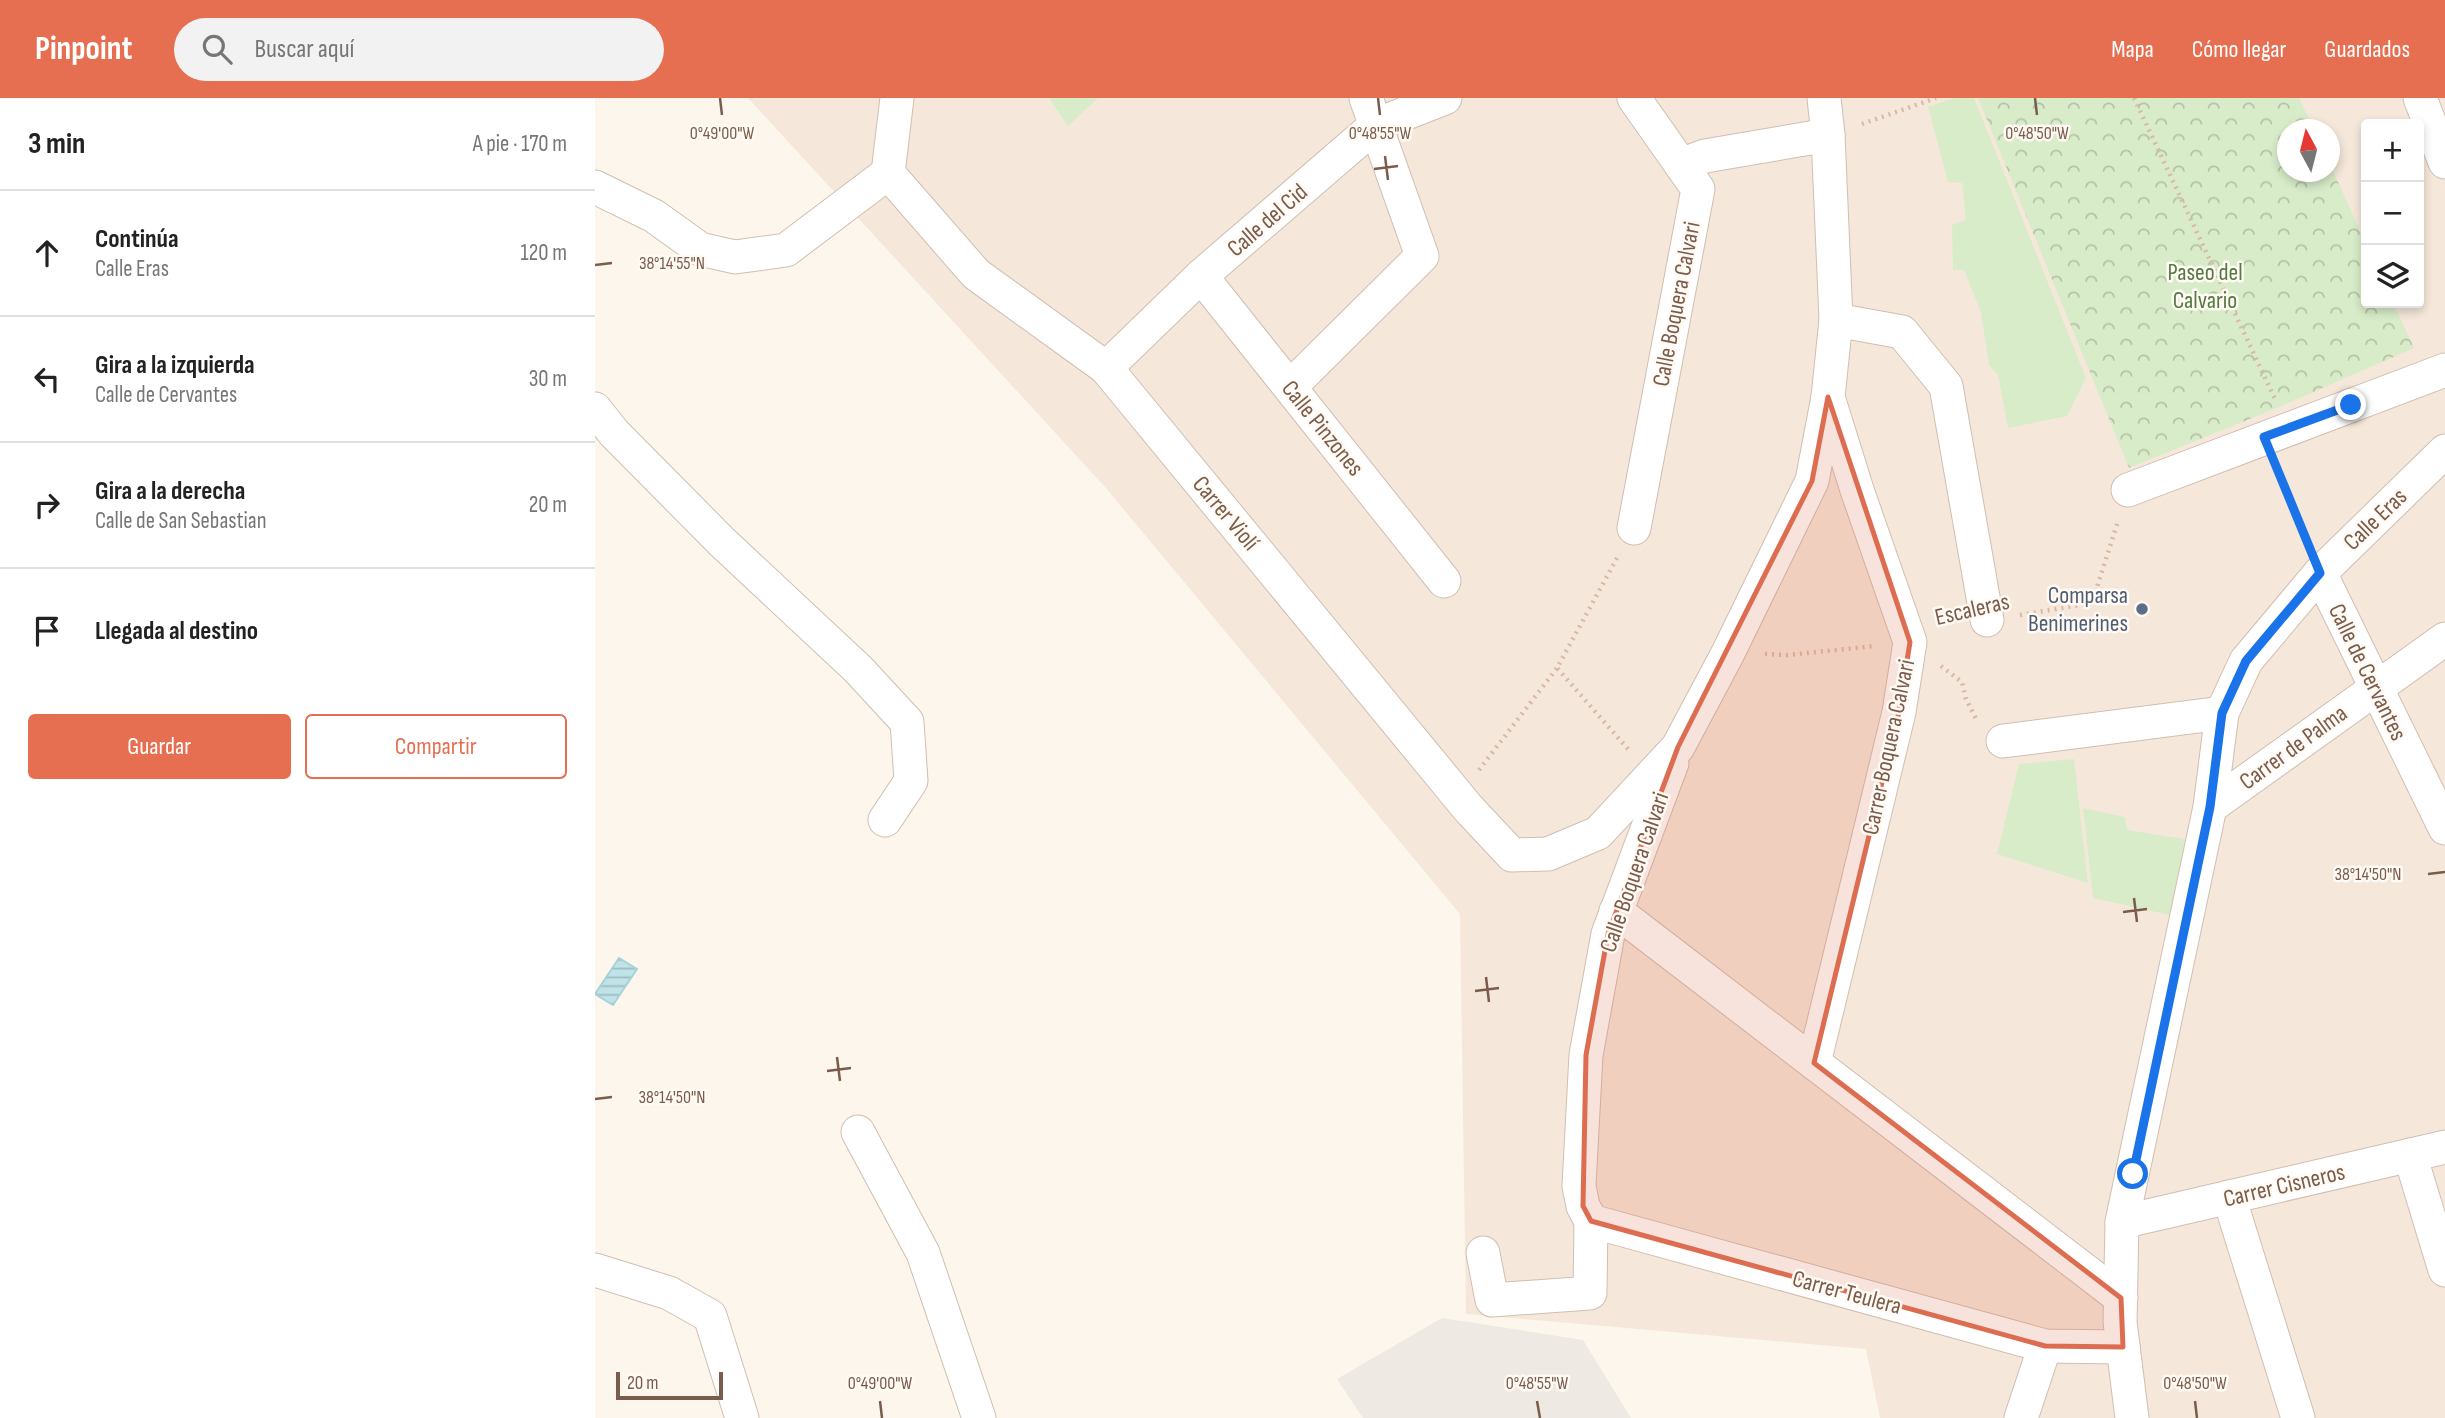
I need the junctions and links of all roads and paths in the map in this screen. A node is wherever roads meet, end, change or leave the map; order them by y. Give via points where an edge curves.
1 (897, 98) edge
2 (1445, 98) edge
3 (1634, 98) edge
4 (1824, 98) edge
5 (1935, 98) edge
6 (2134, 98) edge
7 (2420, 98) edge
8 (1371, 112) edge
9 (1828, 135) junction
10 (2445, 162) edge
11 (1681, 165) junction
12 (888, 173) junction
13 (595, 187) edge
14 (1201, 276) junction
15 (1836, 320) junction
16 (1106, 368) junction
17 (2445, 370) edge
18 (1290, 387) junction
19 (1828, 397) junction
20 (595, 409) edge
21 (2276, 433) junction
22 (2445, 451) edge
23 (2128, 490) joint
24 (1634, 528) joint
25 (2320, 573) junction
26 (1444, 581) dead end
27 (1987, 620) joint
28 (2445, 639) edge
29 (1910, 642) junction
30 (1787, 655) dead end
31 (1557, 668) junction
32 (2375, 687) junction
33 (2222, 713) junction
34 (2003, 741) dead end
35 (1678, 747) junction
36 (1652, 776) junction
37 (1459, 796) junction
38 (2210, 807) junction
39 (885, 820) dead end
40 (2445, 828) edge
41 (1548, 854) joint
42 (1616, 911) junction
43 (1814, 1063) junction
44 (858, 1132) dead end
45 (2445, 1147) edge
46 (2410, 1155) junction
47 (2229, 1197) junction
48 (1587, 1214) junction
49 (2122, 1222) junction
50 (1483, 1253) dead end
51 (595, 1270) edge
52 (2445, 1270) edge
53 (2121, 1297) junction
54 (2045, 1346) junction
55 (2123, 1347) junction
56 (742, 1418) edge
57 (979, 1418) edge
58 (2021, 1418) edge
59 (2132, 1418) edge
60 (2298, 1418) edge

1 - 12 street
2 - 8 street, Calle del Cid
3 - 11 street, Calle Boquera Calvari
4 - 9 street, Carrer Boquera Calvari
5 - 9 path
6 - 21 path, Calle de Cervantes
7 - 10 street
8 - 14 street, Calle del Cid
8 - 18 street via 1422,256
9 - 11 street via 1705,156
9 - 15 street, Carrer Boquera Calvari
11 - 24 street, Calle Boquera Calvari via 1698,188
12 - 13 street via 786,250 735,257 700,249 654,216
12 - 16 street, Carrer Violí via 976,274
14 - 16 street, Calle del Cid
14 - 18 street, Calle Pinzones
15 - 19 street, Carrer Boquera Calvari
15 - 27 street via 1902,332 1946,386
16 - 37 street, Carrer Violí
17 - 21 street
18 - 26 street, Calle Pinzones
19 - 29 street, Carrer Boquera Calvari
19 - 35 street, Carrer Boquera Calvari via 1812,481
20 - 39 street via 692,512 858,669 907,722 911,781
21 - 23 street
21 - 25 path, Calle de Cervantes
22 - 25 street, Calle Eras
23 - 27 path, Escaleras via 2092,603
24 - 31 path
25 - 32 street, Calle de Cervantes
25 - 33 street, Calle Eras via 2246,661
28 - 32 street, Carrer de Palma
29 - 30 path
29 - 43 street, Carrer Boquera Calvari via 1899,712
31 - 36 path
31 - 37 path
32 - 38 street, Carrer de Palma
32 - 40 street, Calle de Cervantes
33 - 34 street
33 - 38 street, Calle Eras
35 - 36 street, Carrer Boquera Calvari
35 - 42 street, Calle Boquera Calvari
36 - 41 street, Carrer Boquera Calvari via 1598,833
37 - 41 street, Carrer Violí via 1511,855
38 - 49 street, Calle Eras
42 - 43 street
42 - 48 street, Calle Boquera Calvari via 1586,1055 1579,1186
43 - 53 street
44 - 57 street via 923,1253
45 - 46 street, Carrer Cisneros
46 - 47 street, Carrer Cisneros
46 - 52 street
47 - 49 street, Carrer Cisneros
47 - 60 street
48 - 50 street, Calle Boquera Calvari via 1590,1293 1492,1300
48 - 54 street, Carrer Teulera
49 - 53 street, Calle Eras
51 - 56 street via 669,1293 711,1316
53 - 55 street, Calle Eras
54 - 55 street, Carrer Teulera
54 - 58 street
55 - 59 street, Calle Eras

